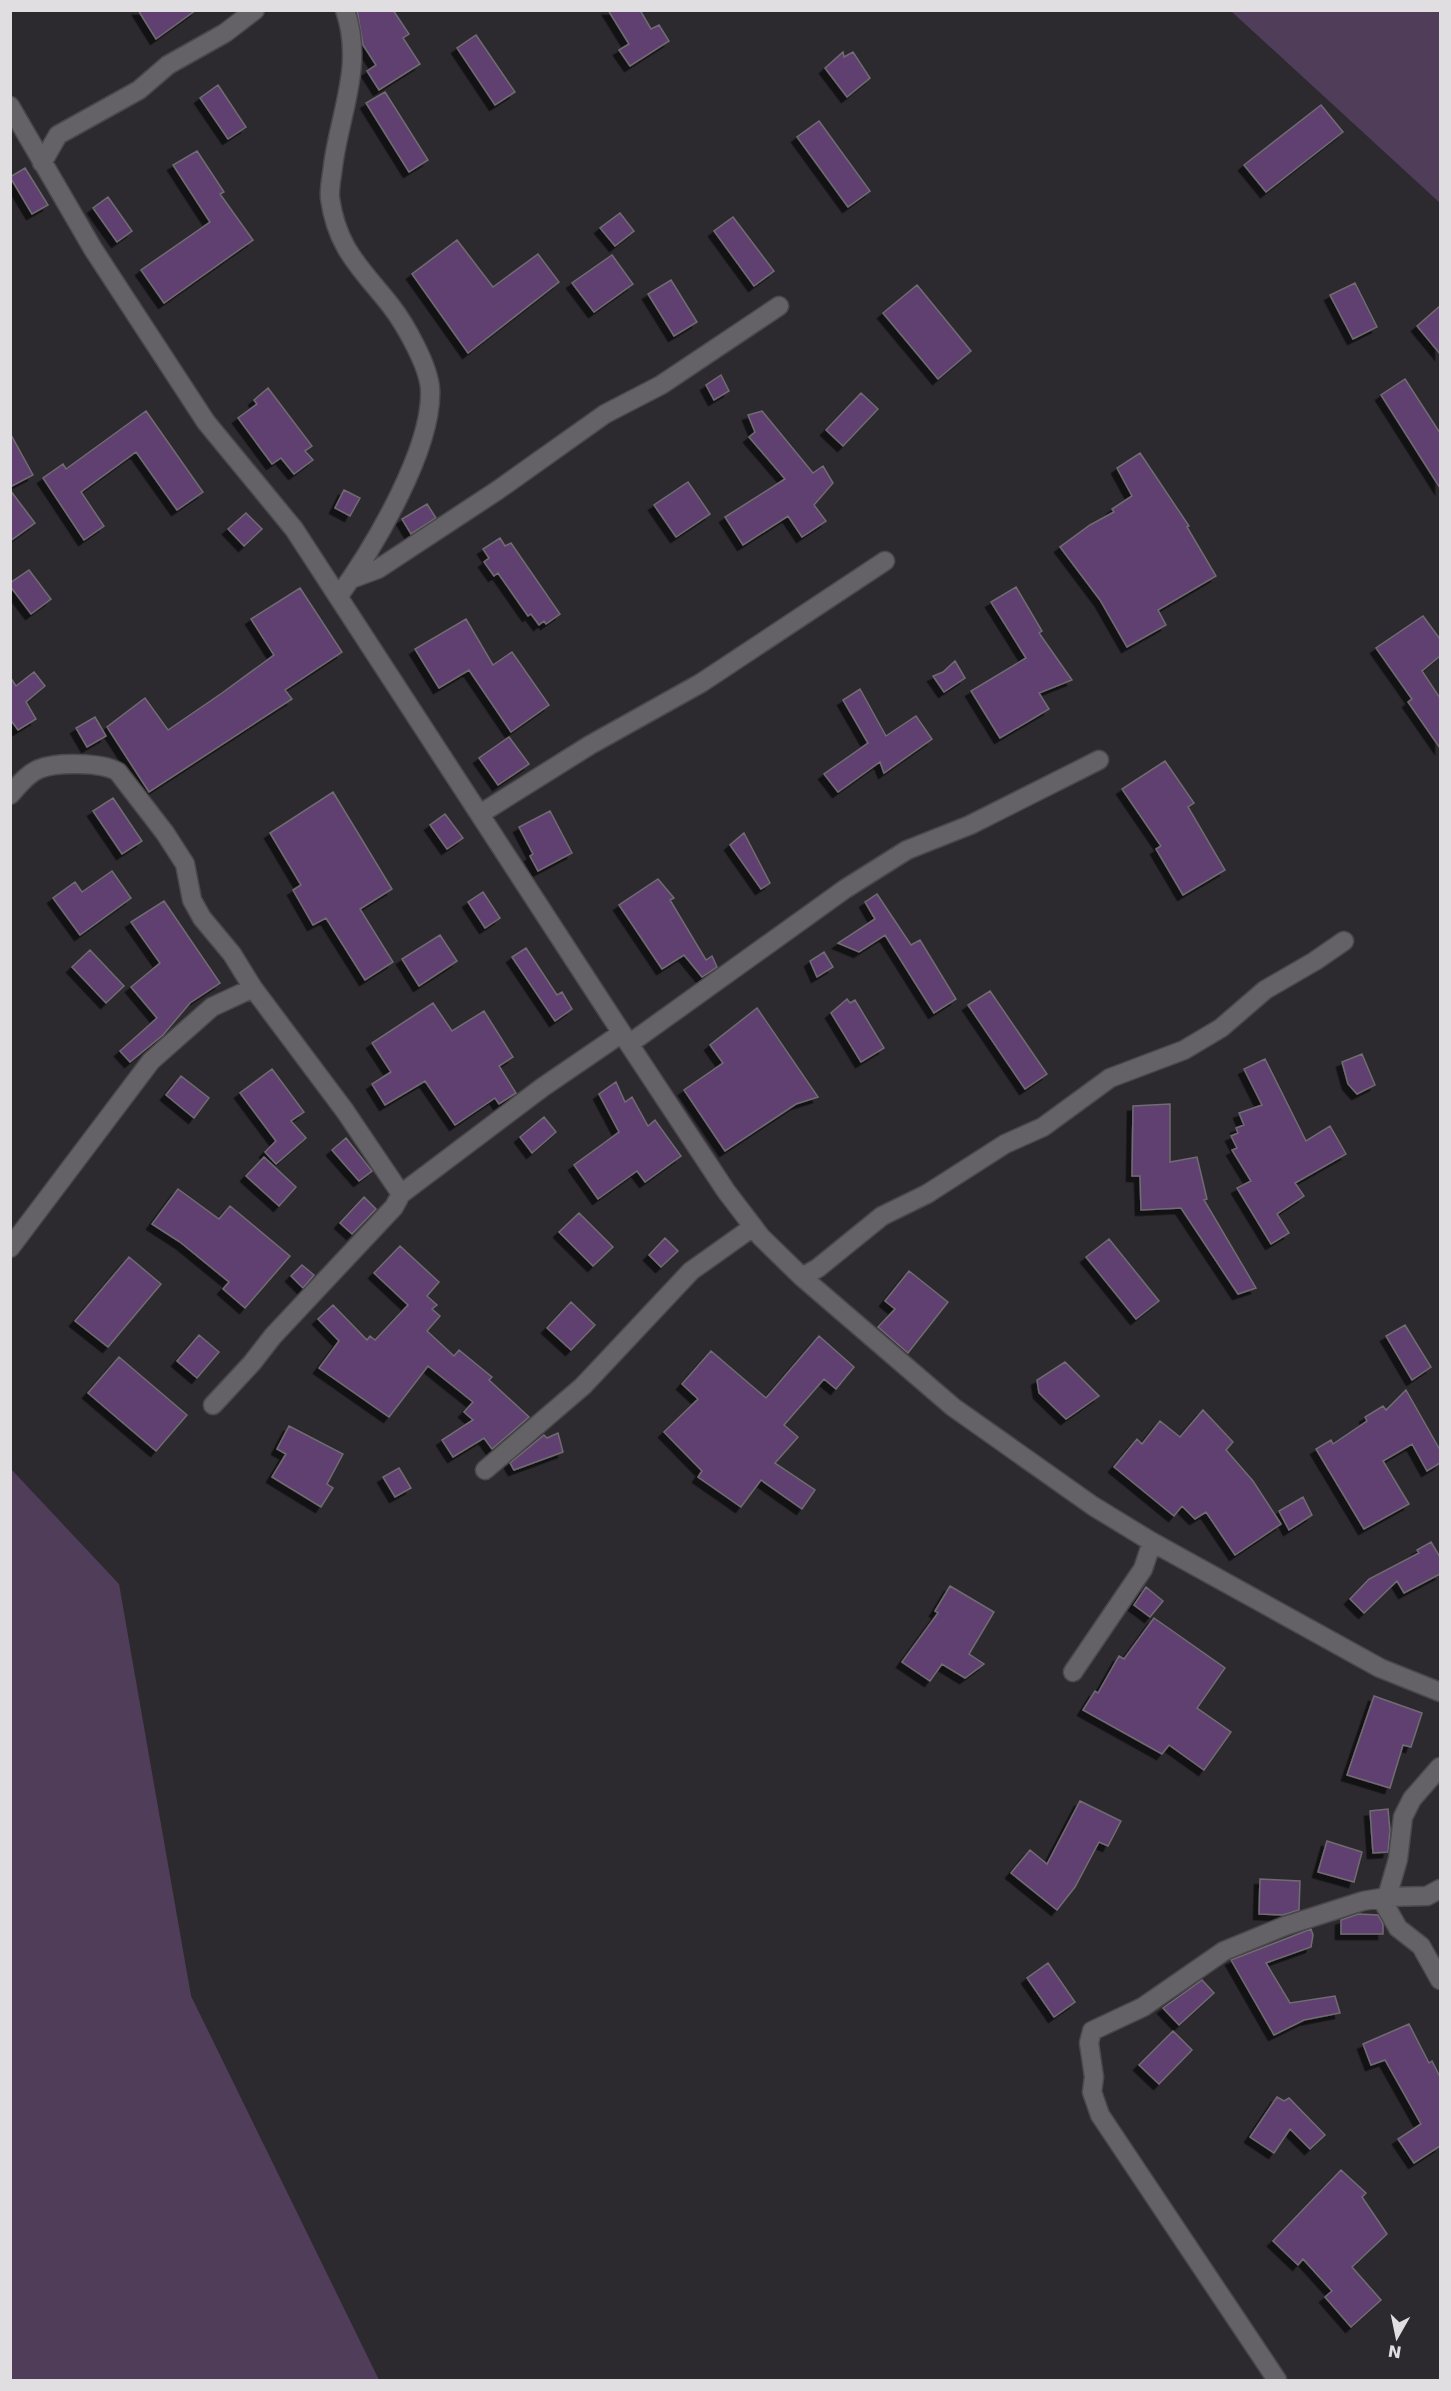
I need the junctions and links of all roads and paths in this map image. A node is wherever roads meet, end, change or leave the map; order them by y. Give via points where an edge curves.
1 (255, 10) edge
2 (345, 10) edge
3 (10, 106) edge
4 (23, 128) junction
5 (58, 135) junction
6 (42, 163) junction
7 (780, 306) dead end
8 (885, 561) dead end
9 (351, 579) junction
10 (338, 597) junction
11 (1099, 760) dead end
12 (10, 795) edge
13 (480, 814) junction
14 (1344, 940) dead end
15 (253, 988) junction
16 (625, 1038) junction
17 (401, 1194) junction
18 (753, 1227) junction
19 (10, 1248) edge
20 (802, 1277) junction
21 (213, 1405) dead end
22 (485, 1470) dead end
23 (1152, 1542) junction
24 (1073, 1672) dead end
25 (1440, 1692) edge
26 (1440, 1767) edge
27 (1440, 1889) edge
28 (1384, 1897) junction
29 (1440, 1980) edge
30 (1277, 2380) edge

1 - 5 street via 225,33 168,65 139,90
2 - 9 street via 352,44 351,87 337,137 330,194 334,222 352,260 392,308 415,347 430,387 426,429 409,478
3 - 4 street
4 - 5 street
4 - 6 street
5 - 6 street
6 - 10 street via 206,422 294,529
7 - 9 street via 661,385 605,414 378,569
8 - 13 street via 701,683 590,745
9 - 10 street
10 - 13 street
11 - 16 street via 970,825 907,850
12 - 15 street via 40,768 88,764 118,772 185,864 192,900
13 - 16 street
14 - 20 street via 1265,990 1221,1028 1184,1050 1110,1078 1043,1127 1005,1144 927,1194 882,1216
15 - 17 street
15 - 19 street via 212,1007 151,1061
16 - 17 street via 551,1081
16 - 18 street
17 - 21 street via 394,1207
18 - 20 street
18 - 22 street via 691,1271 583,1386
20 - 23 street via 954,1407 1093,1506
23 - 24 street via 1143,1569
23 - 25 street via 1380,1668
26 - 28 street via 1412,1799 1403,1817 1398,1859
27 - 28 street via 1427,1896
28 - 29 street via 1398,1928 1421,1946
28 - 30 street via 1285,1926 1224,1951 1143,2007 1092,2031 1089,2043 1092,2092 1100,2115

